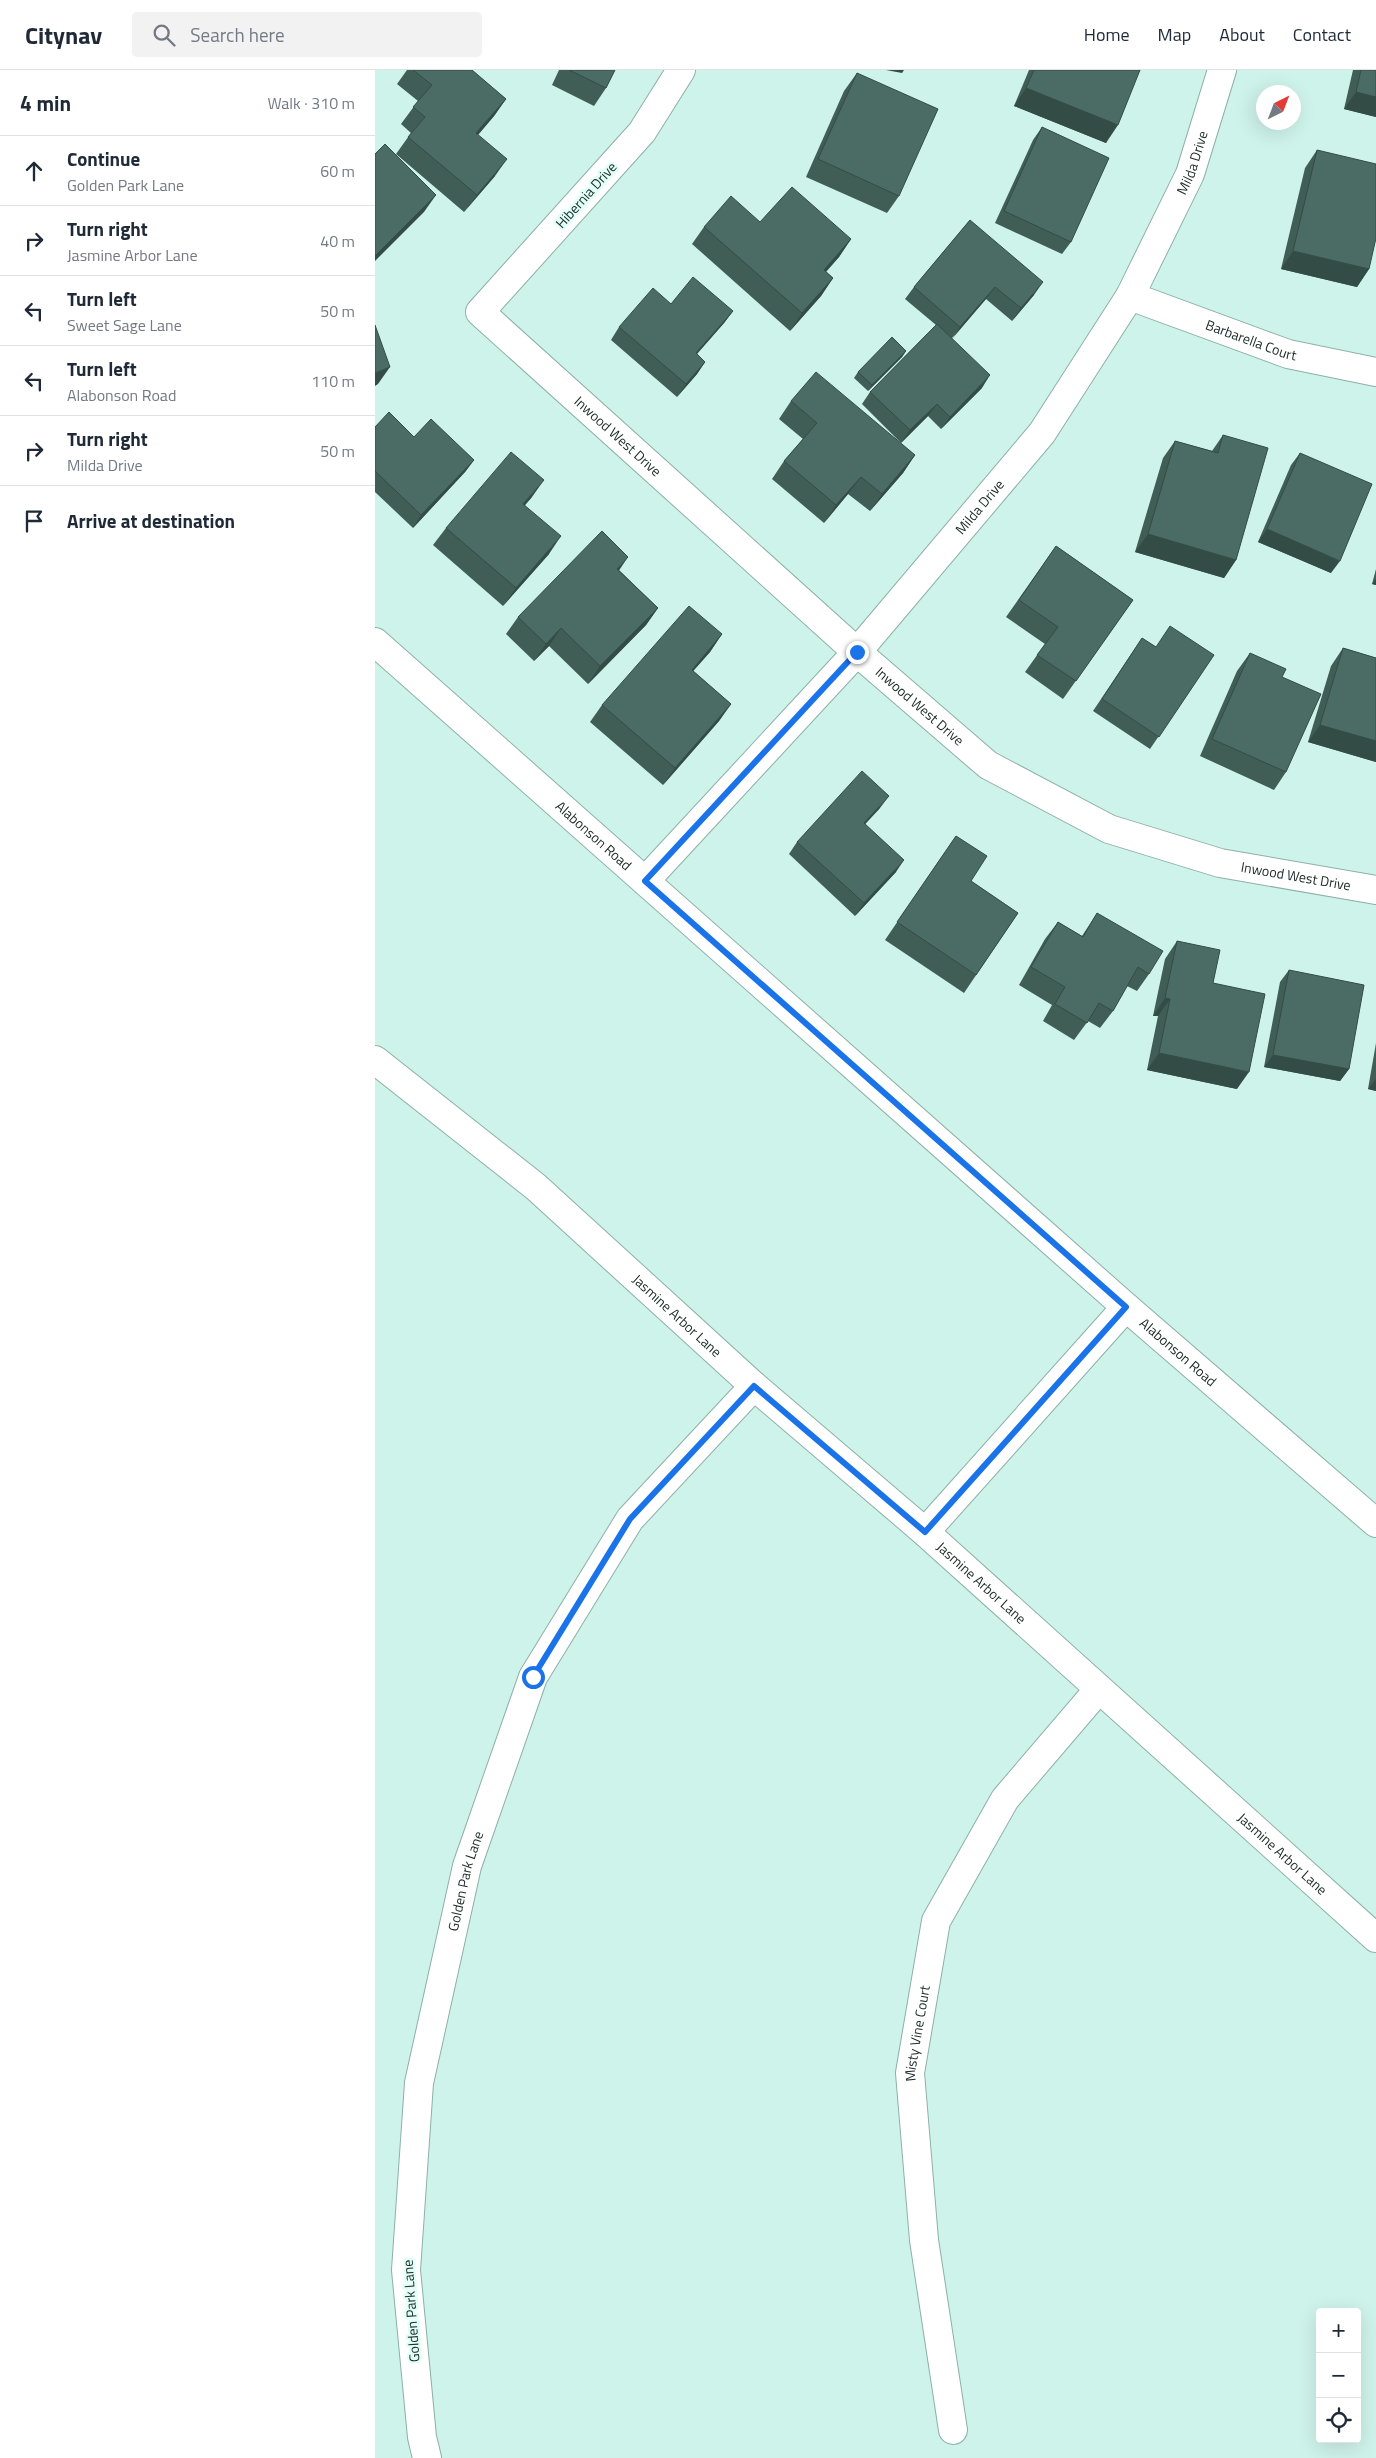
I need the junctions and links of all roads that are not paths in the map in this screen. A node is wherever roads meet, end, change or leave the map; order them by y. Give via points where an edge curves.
1 (681, 70) edge
2 (1222, 70) edge
3 (1130, 296) junction
4 (480, 312) joint
5 (1376, 372) edge
6 (375, 642) edge
7 (857, 652) junction
8 (645, 881) junction
9 (1376, 890) edge
10 (378, 1067) edge
11 (1126, 1307) junction
12 (754, 1386) junction
13 (1376, 1523) edge
14 (925, 1532) junction
15 (1099, 1689) junction
16 (1376, 1938) edge
17 (953, 2430) dead end
18 (427, 2458) edge

1 - 4 street, Hibernia Drive via 642,132
2 - 3 street, Milda Drive via 1189,174
3 - 5 street, Barbarella Court via 1288,354
3 - 7 street, Milda Drive via 1041,433
4 - 7 street, Inwood West Drive
6 - 8 street, Alabonson Road
7 - 8 street, Milda Drive
7 - 9 street, Inwood West Drive via 988,765 1109,829 1220,863
8 - 11 street, Alabonson Road
10 - 12 street, Jasmine Arbor Lane via 536,1187
11 - 13 street, Alabonson Road
11 - 14 street
12 - 14 street, Jasmine Arbor Lane
12 - 18 street, Golden Park Lane via 630,1519 533,1677 467,1866 419,2083 407,2261 422,2437
14 - 15 street, Jasmine Arbor Lane
15 - 16 street, Jasmine Arbor Lane
15 - 17 street, Misty Vine Court via 1005,1799 936,1921 910,2073 924,2240

